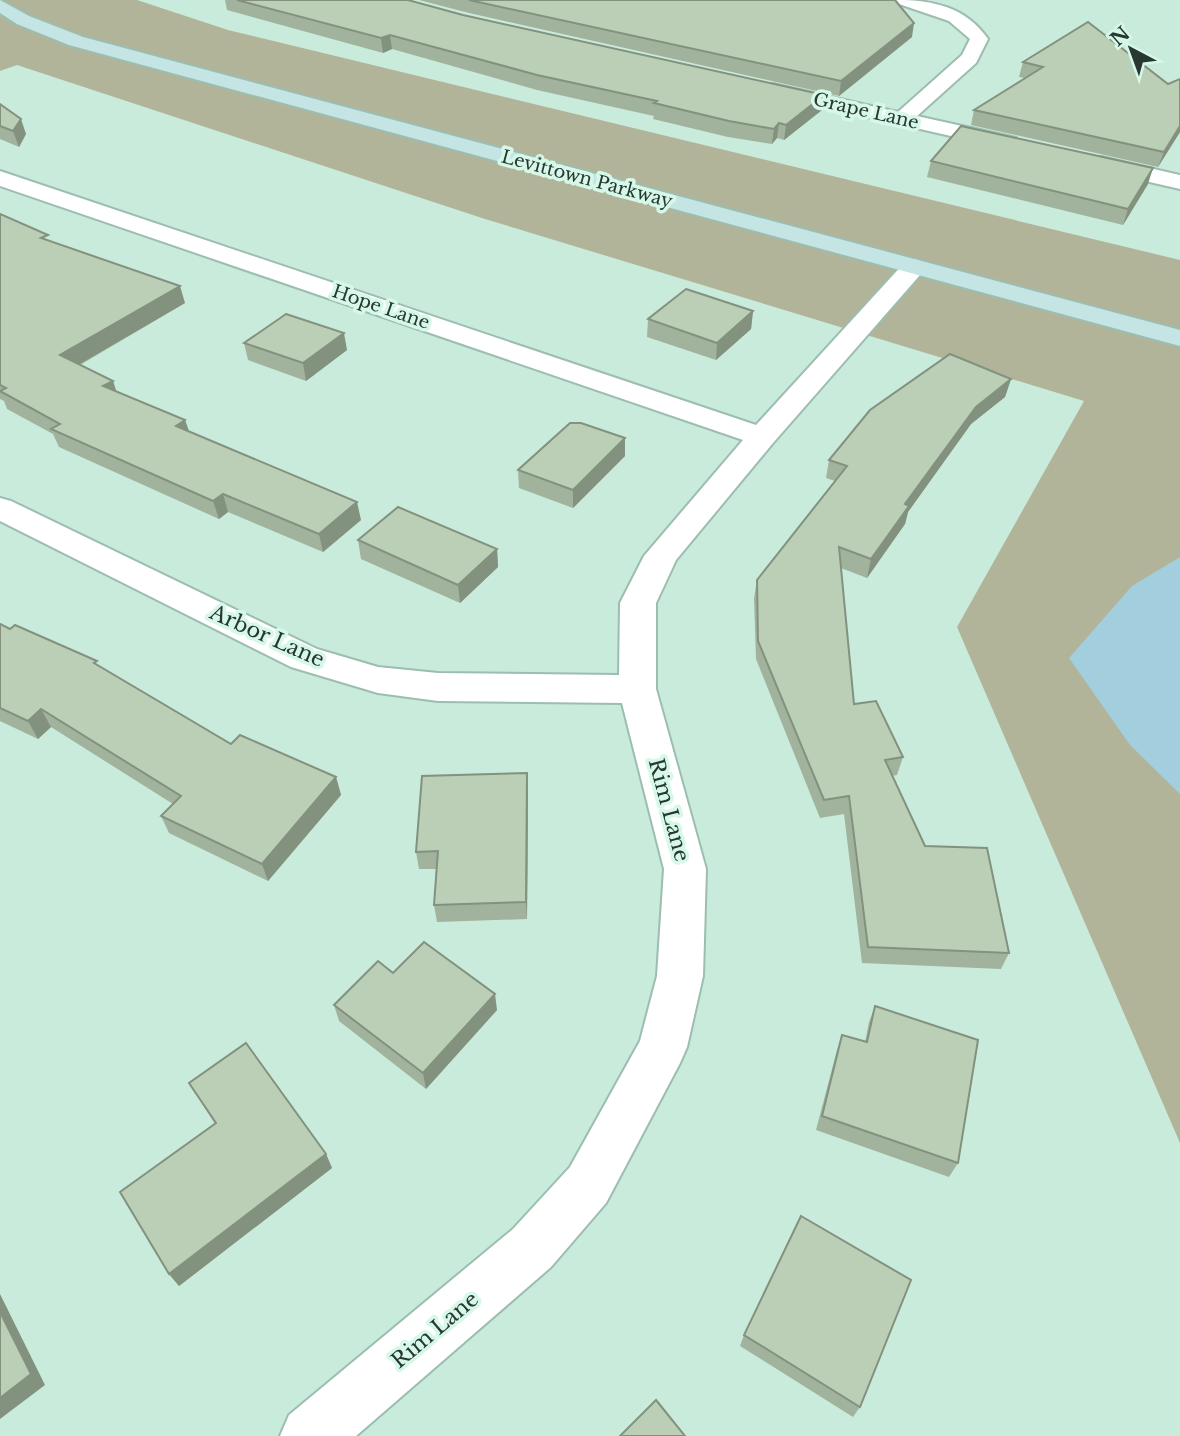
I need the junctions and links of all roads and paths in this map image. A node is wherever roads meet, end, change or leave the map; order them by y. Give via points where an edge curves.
1 (905, 0) edge
2 (0, 5) edge
3 (752, 86) edge
4 (902, 119) junction
5 (1021, 146) edge
6 (1087, 161) edge
7 (0, 178) edge
8 (1180, 182) edge
9 (914, 267) junction
10 (1180, 338) edge
11 (762, 437) junction
12 (0, 508) edge
13 (638, 690) junction
14 (310, 1436) edge

1 - 4 street via 959,18 979,39 969,59
2 - 9 street, Levittown Parkway via 23,20 76,41
3 - 4 street, Grape Lane
4 - 5 street, Grape Lane
6 - 8 street
7 - 11 street, Hope Lane
9 - 10 street, Levittown Parkway
9 - 11 street, Rim Lane
11 - 13 street, Rim Lane via 655,568 638,603
12 - 13 street, Arbor Lane via 304,657 377,680 438,687
13 - 14 street, Rim Lane via 685,869 680,976 663,1047 588,1185 541,1237

